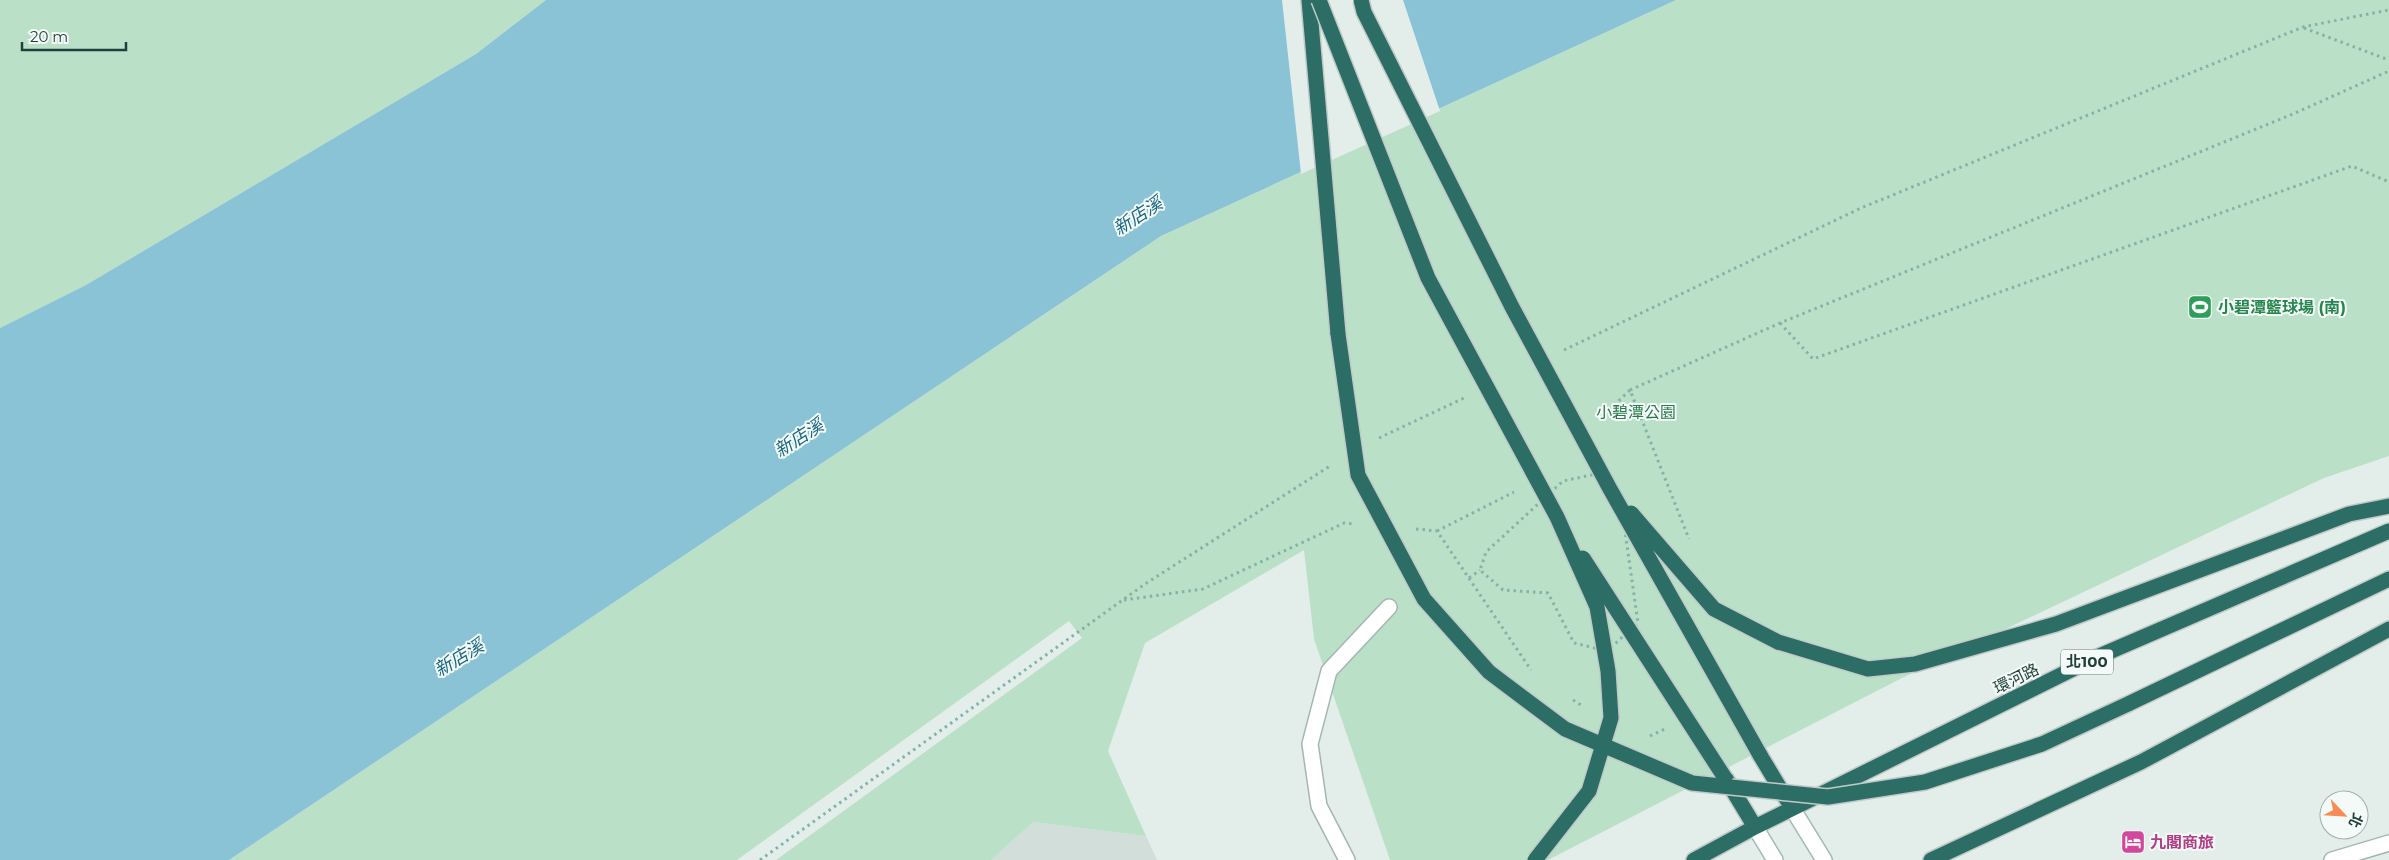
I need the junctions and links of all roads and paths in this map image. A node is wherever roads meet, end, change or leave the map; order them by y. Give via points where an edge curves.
1 (1309, 0) edge
2 (1319, 0) edge
3 (1361, 0) edge
4 (2303, 27) dead end
5 (2389, 60) edge
6 (2389, 71) edge
7 (2389, 182) edge
8 (1780, 323) junction
9 (1630, 390) junction
10 (1594, 424) dead end
11 (1520, 488) dead end
12 (1610, 489) junction
13 (2389, 506) edge
14 (1557, 517) junction
15 (1363, 525) dead end
16 (1410, 529) dead end
17 (1438, 531) junction
18 (2389, 531) edge
19 (1691, 544) dead end
20 (1480, 570) dead end
21 (1470, 578) junction
22 (2389, 578) edge
23 (1124, 600) dead end
24 (1389, 608) dead end
25 (2389, 628) edge
26 (1534, 673) dead end
27 (1565, 694) dead end
28 (1589, 711) dead end
29 (1671, 726) dead end
30 (1645, 739) dead end
31 (1792, 808) junction
32 (1755, 826) junction
33 (2389, 843) edge
34 (1347, 860) edge
35 (1535, 860) edge
36 (1694, 860) edge
37 (1775, 860) edge
38 (1824, 860) edge
39 (1931, 860) edge
40 (2332, 860) edge

1 - 22 highway, bridge via 1338,334 1358,475 1424,599 1489,672 1565,729 1692,783 1828,797 1925,782 2042,744
2 - 14 highway, bridge via 1428,278
3 - 12 highway, bridge via 1364,12 1512,307
4 - 5 path
6 - 8 path via 2293,114
7 - 8 path via 2352,166 1813,359
8 - 9 path
9 - 10 path
9 - 19 path
11 - 17 path
12 - 13 highway, bridge via 1714,609 1778,642 1868,668 1915,664 2056,624 2349,514
12 - 31 highway, bridge
14 - 32 highway, bridge
14 - 35 highway, bridge via 1597,607 1608,671 1611,718 1589,791
15 - 23 path via 1344,523 1203,589
16 - 17 path
17 - 21 path
18 - 31 highway, 環河路 / 北100 via 2097,657
20 - 21 path
21 - 26 path
24 - 34 street via 1329,671 1310,744 1319,806
25 - 39 highway via 2141,762
27 - 28 path
29 - 30 path
31 - 32 highway, 環河路 / 北100
31 - 38 street
32 - 36 highway, 環河路 / 北100
32 - 37 street
33 - 40 street

